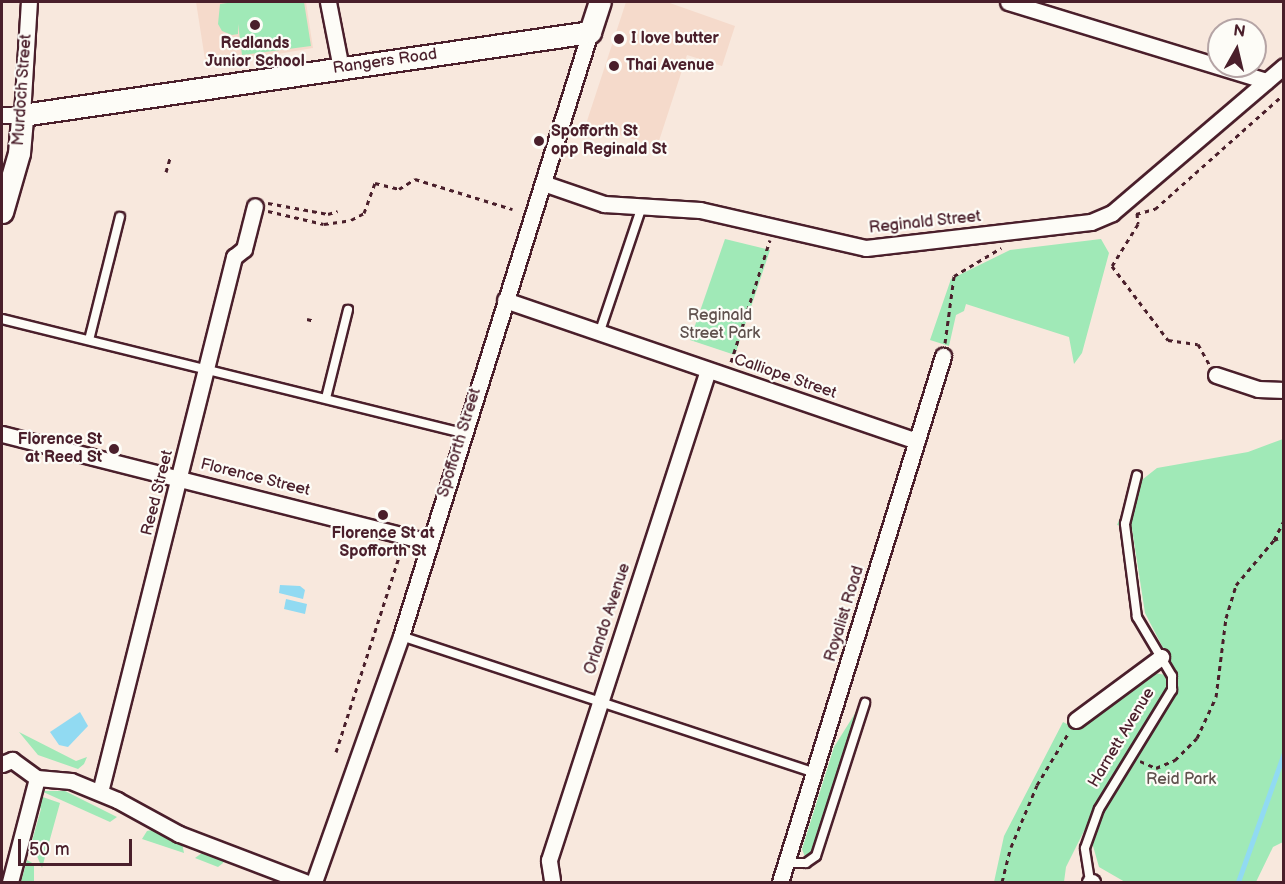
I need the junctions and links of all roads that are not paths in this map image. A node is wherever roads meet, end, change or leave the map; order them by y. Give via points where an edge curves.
1 (29, 2) edge
2 (328, 2) edge
3 (600, 2) edge
4 (1008, 2) edge
5 (590, 32) junction
6 (1284, 66) edge
7 (341, 68) junction
8 (1266, 81) junction
9 (12, 115) edge
10 (543, 183) junction
11 (642, 206) junction
12 (260, 207) road end
13 (2, 212) edge
14 (120, 217) dead end
15 (505, 300) junction
16 (348, 310) dead end
17 (2, 319) edge
18 (600, 331) junction
19 (89, 340) junction
20 (943, 356) dead end
21 (205, 368) junction
22 (708, 370) junction
23 (1216, 375) road end
24 (1284, 390) edge
25 (326, 398) junction
26 (463, 432) junction
27 (2, 434) edge
28 (917, 441) junction
29 (1137, 475) dead end
30 (180, 478) junction
31 (430, 542) junction
32 (401, 636) junction
33 (1161, 657) junction
34 (599, 703) junction
35 (865, 703) dead end
36 (1076, 720) road end
37 (2, 764) edge
38 (815, 773) junction
39 (37, 778) junction
40 (99, 792) junction
41 (786, 863) junction
42 (552, 880) dead end
43 (10, 882) edge
44 (305, 882) edge
45 (314, 882) edge
46 (780, 882) edge
47 (1091, 882) edge

1 - 9 street, Murdoch Street
2 - 7 street
3 - 5 main road, Spofforth Street
4 - 8 street
5 - 7 main road, Rangers Road
5 - 10 street, Spofforth Street
6 - 8 street, Reginald Street
7 - 9 main road, Rangers Road
8 - 11 street, Reginald Street via 1112,213 1098,220 866,248 700,210
9 - 13 main road, Murdoch Street via 19,153
10 - 11 street, Reginald Street via 604,204
10 - 15 street, Spofforth Street
11 - 18 lane
12 - 21 street, Reed Street via 244,249 234,257
14 - 19 lane
15 - 18 street, Calliope Street
15 - 26 street, Spofforth Street
16 - 25 lane
17 - 19 lane
18 - 22 street, Calliope Street
19 - 21 lane
20 - 28 street, Royalist Road
21 - 25 lane
21 - 30 street, Reed Street
22 - 28 street, Calliope Street
22 - 34 street, Orlando Avenue
23 - 24 street via 1258,390
25 - 26 lane
26 - 31 street, Spofforth Street
27 - 30 street, Florence Street
28 - 38 street, Royalist Road
29 - 33 lane, Harnett Avenue via 1125,524 1137,617
30 - 31 street, Florence Street
30 - 40 street, Reed Street
31 - 32 street, Spofforth Street
32 - 34 lane
32 - 45 street, Spofforth Street
33 - 36 street
33 - 47 lane, Harnett Avenue via 1172,676 1172,690 1099,809 1084,848
34 - 38 lane
34 - 42 street, Orlando Avenue via 549,860
35 - 41 lane via 816,856 806,863
37 - 39 street via 12,760
38 - 41 street, Royalist Road
39 - 40 street via 71,781
39 - 43 street
40 - 44 street via 179,834
41 - 46 street, Royalist Road

